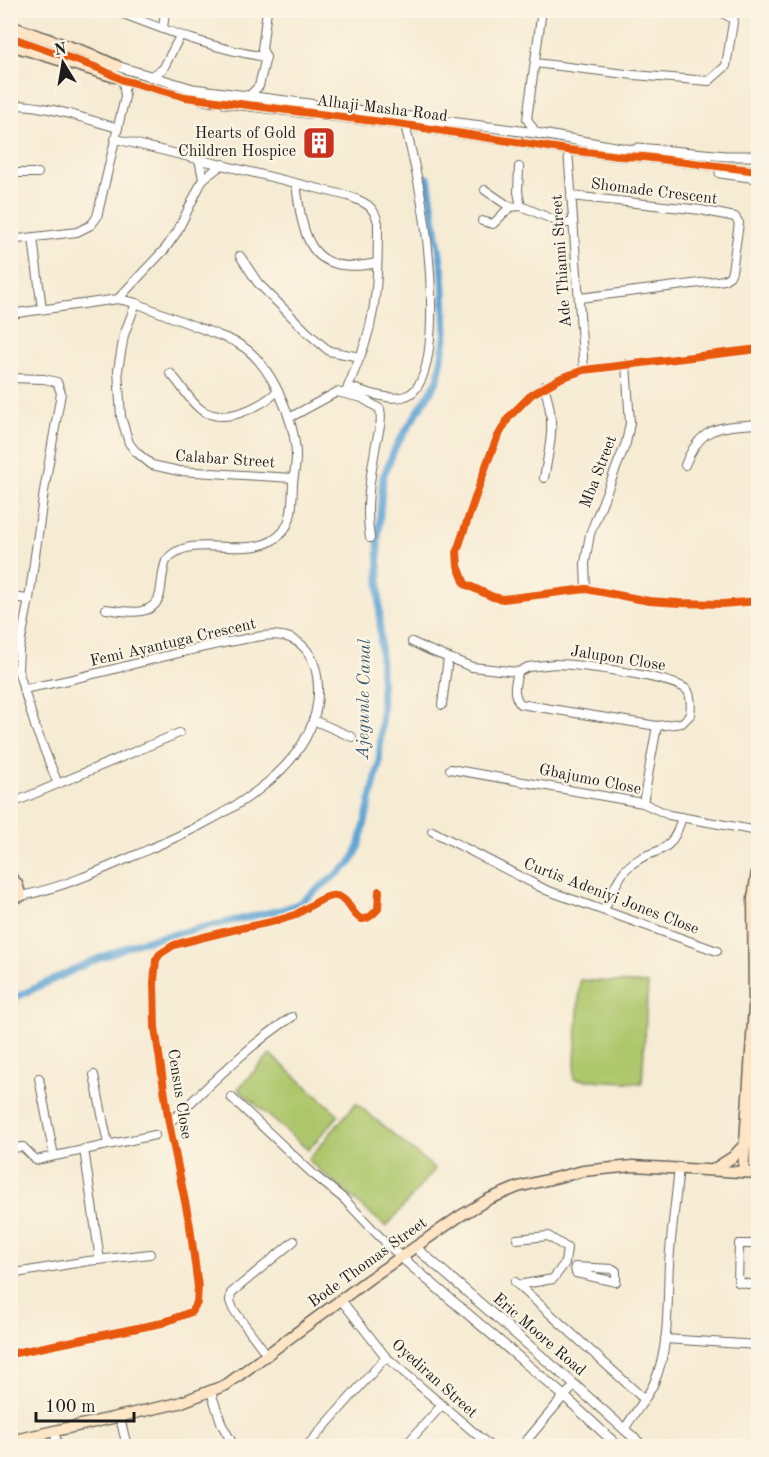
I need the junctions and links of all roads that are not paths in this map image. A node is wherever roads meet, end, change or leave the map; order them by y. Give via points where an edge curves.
1 (113, 10) edge
2 (165, 10) edge
3 (267, 10) edge
4 (542, 10) edge
5 (702, 10) edge
6 (708, 10) edge
7 (717, 10) edge
8 (735, 10) edge
9 (733, 19) junction
10 (10, 26) edge
11 (163, 29) junction
12 (10, 31) edge
13 (180, 36) junction
14 (10, 37) edge
15 (10, 45) edge
16 (49, 47) junction
17 (266, 57) junction
18 (535, 63) junction
19 (163, 69) junction
20 (118, 74) junction
21 (150, 77) junction
22 (171, 83) junction
23 (139, 85) junction
24 (259, 86) junction
25 (125, 97) junction
26 (248, 97) junction
27 (267, 100) junction
28 (10, 106) edge
29 (527, 119) junction
30 (409, 122) junction
31 (443, 126) junction
32 (118, 128) junction
33 (514, 130) junction
34 (536, 134) junction
35 (116, 139) junction
36 (568, 150) junction
37 (620, 152) junction
38 (759, 156) edge
39 (199, 159) junction
40 (223, 164) junction
41 (519, 166) dead end
42 (759, 169) edge
43 (10, 173) edge
44 (38, 173) dead end
45 (759, 178) edge
46 (203, 179) junction
47 (296, 184) junction
48 (485, 190) dead end
49 (571, 196) junction
50 (521, 206) junction
51 (510, 207) junction
52 (482, 221) dead end
53 (573, 223) junction
54 (33, 238) junction
55 (10, 240) edge
56 (240, 256) dead end
57 (377, 263) junction
58 (580, 298) junction
59 (118, 299) junction
60 (136, 303) junction
61 (42, 309) junction
62 (10, 314) edge
63 (759, 349) edge
64 (360, 357) junction
65 (626, 364) junction
66 (584, 370) junction
67 (170, 373) dead end
68 (10, 378) edge
69 (544, 386) junction
70 (347, 390) junction
71 (277, 392) junction
72 (389, 398) junction
73 (380, 409) junction
74 (289, 418) junction
75 (759, 424) edge
76 (685, 465) dead end
77 (293, 478) junction
78 (544, 478) dead end
79 (370, 538) dead end
80 (586, 589) junction
81 (10, 597) edge
82 (29, 600) junction
83 (759, 601) edge
84 (106, 609) dead end
85 (412, 642) dead end
86 (448, 658) junction
87 (518, 672) junction
88 (23, 689) junction
89 (442, 705) dead end
90 (314, 720) junction
91 (657, 726) junction
92 (179, 733) dead end
93 (352, 737) dead end
94 (450, 770) dead end
95 (58, 784) junction
96 (643, 803) junction
97 (10, 804) edge
98 (682, 817) junction
99 (432, 831) dead end
100 (759, 831) edge
101 (759, 865) edge
102 (10, 876) edge
103 (379, 891) dead end
104 (17, 896) edge
105 (604, 910) junction
106 (717, 951) dead end
107 (292, 1017) dead end
108 (755, 1035) edge
109 (759, 1062) edge
110 (94, 1075) dead end
111 (39, 1078) dead end
112 (231, 1098) dead end
113 (169, 1123) junction
114 (155, 1135) dead end
115 (108, 1144) junction
116 (752, 1146) edge
117 (10, 1148) edge
118 (84, 1149) junction
119 (54, 1156) junction
120 (679, 1167) junction
121 (714, 1169) junction
122 (743, 1172) junction
123 (757, 1173) edge
124 (517, 1239) dead end
125 (294, 1241) dead end
126 (759, 1244) edge
127 (415, 1247) junction
128 (150, 1254) dead end
129 (401, 1257) junction
130 (99, 1260) junction
131 (575, 1267) junction
132 (10, 1274) edge
133 (553, 1279) junction
134 (759, 1286) edge
135 (340, 1300) junction
136 (665, 1339) junction
137 (759, 1345) edge
138 (10, 1354) edge
139 (268, 1356) junction
140 (386, 1357) junction
141 (574, 1386) junction
142 (212, 1392) junction
143 (564, 1396) junction
144 (644, 1399) junction
145 (442, 1405) junction
146 (120, 1418) junction
147 (624, 1430) junction
148 (54, 1431) junction
149 (10, 1441) edge
150 (58, 1446) edge
151 (127, 1446) edge
152 (234, 1446) edge
153 (307, 1446) edge
154 (405, 1446) edge
155 (490, 1446) edge
156 (522, 1446) edge
157 (618, 1446) edge
158 (643, 1446) edge

1 - 11 street
2 - 11 street
3 - 17 street via 262,49
4 - 18 street
5 - 6 street
7 - 9 street
8 - 9 street
9 - 18 street via 726,66 709,81
10 - 20 main road via 88,53
11 - 13 street
12 - 16 street, Alhaji Masha Road
13 - 17 street via 231,52
13 - 19 street
14 - 16 street, Alhaji Masha Road
15 - 20 main road
16 - 20 street, Alhaji Masha Road
17 - 24 street
18 - 29 street
19 - 21 street
19 - 22 street
20 - 21 street, Alhaji Masha Road
20 - 23 street, Alhaji Masha Road
20 - 25 street
21 - 22 street, Alhaji Masha Road
22 - 26 street, Alhaji Masha Road
23 - 25 street
23 - 30 street, Alhaji Masha Road via 208,101
24 - 26 street
24 - 27 street
25 - 32 street
26 - 27 street, Alhaji Masha Road
27 - 30 street, Alhaji Masha Road
28 - 32 street via 42,108
29 - 33 street
29 - 34 street
30 - 31 street, Alhaji Masha Road
30 - 72 street via 429,264 430,350 424,376 416,388 410,394
31 - 33 street, Alhaji Masha Road
31 - 36 street, Alhaji Masha Road
32 - 35 street
33 - 34 street, Alhaji Masha Road
34 - 37 street, Alhaji Masha Road
35 - 39 street
35 - 54 street via 92,225 77,232
36 - 37 street, Alhaji Masha Road
36 - 49 street, Ade Thianni Street
37 - 38 street via 664,149
37 - 42 street, Alhaji Masha Road
37 - 45 street via 640,162
39 - 40 street
39 - 46 street
40 - 46 street
40 - 47 street
41 - 50 street
43 - 44 street
46 - 59 street via 165,249
47 - 57 street via 348,196 371,206 378,223
47 - 57 street via 303,227 317,254 341,266
48 - 51 street
49 - 53 street, Ade Thianni Street
49 - 58 street, Shomade Crescent via 701,210 735,217 739,223 732,271 724,280
50 - 51 street
50 - 53 street via 561,223
51 - 52 street via 495,222
53 - 58 street, Ade Thianni Street
54 - 55 street
54 - 61 street
56 - 64 street via 258,283 329,351
57 - 64 street via 376,294
58 - 66 street, Ade Thianni Street
59 - 60 street
59 - 61 street
60 - 71 street via 238,343 253,354
60 - 77 street, Calabar Street via 124,335 118,370 122,417 135,452 152,465 179,471
61 - 62 street
63 - 65 street
64 - 70 street
65 - 66 street
65 - 80 street, Mba Street via 630,423 588,540
66 - 69 street
67 - 71 street via 194,403 211,415 258,407
68 - 82 street via 57,382 61,393
69 - 78 street via 552,410
69 - 80 street via 523,401 497,438 461,534 458,566 465,584 502,599
70 - 72 street
70 - 73 street
70 - 74 street
71 - 74 street
72 - 73 street
73 - 79 street via 382,419 367,510
74 - 77 street via 296,456
75 - 76 street via 708,432 692,448
77 - 84 street via 291,517 274,540 250,548 185,547 168,557 158,600 147,610
80 - 83 street via 679,603
81 - 82 street
82 - 88 street via 19,651
85 - 86 street, Jalupon Close
86 - 87 street, Jalupon Close via 472,667
86 - 89 street
87 - 91 street, Jalupon Close via 514,691 520,704
87 - 91 street, Jalupon Close via 528,667 567,664 680,685 687,691 690,715 682,723
88 - 90 street, Femi Ayantuga Crescent via 216,644 266,636 289,638 313,658 318,674
88 - 95 street
90 - 93 street
90 - 104 street, Femi Ayantuga Crescent via 297,752 272,779 222,815 102,870
91 - 96 street
92 - 95 street
94 - 96 street, Gbajumo Close
95 - 97 street
96 - 98 street, Gbajumo Close
98 - 100 street, Gbajumo Close
98 - 105 street via 671,843 625,870
99 - 105 street, Curtis Adeniyi Jones Close via 546,890
101 - 108 main road via 753,898
102 - 104 main road via 17,884
103 - 113 street, Census Close via 378,909 363,919 336,895 296,915 174,945 160,954 154,970 154,1016
105 - 106 street, Curtis Adeniyi Jones Close
107 - 113 street via 232,1063
108 - 116 main road
109 - 116 main road
110 - 115 street
111 - 119 street
112 - 129 street via 344,1199
113 - 138 street, Census Close via 197,1277 197,1303 191,1312 162,1323
114 - 115 street
115 - 118 street
116 - 121 main road
116 - 122 main road
116 - 123 main road
117 - 119 street via 23,1147 36,1160
118 - 119 street
118 - 130 street
120 - 121 main road, Bode Thomas Street
120 - 127 main road, Bode Thomas Street via 613,1167 518,1187 459,1216
120 - 136 street
121 - 122 main road, Bode Thomas Street
122 - 123 main road, Bode Thomas Street
124 - 133 street via 548,1236 567,1248 565,1263
125 - 139 street via 231,1293 233,1309
126 - 134 street via 739,1244 737,1271 738,1282
127 - 129 main road, Bode Thomas Street
127 - 141 street, Eric Moore Road
128 - 130 street
129 - 135 main road, Bode Thomas Street
129 - 143 street, Eric Moore Road
130 - 132 street
131 - 131 street via 576,1273 616,1282 613,1269
131 - 133 street
133 - 144 street via 516,1283
135 - 139 main road, Bode Thomas Street
135 - 140 street, Oyediran Street
136 - 137 street
136 - 144 street via 658,1373
139 - 142 main road, Bode Thomas Street
140 - 145 street, Oyediran Street
140 - 153 street
141 - 143 street
141 - 147 street, Eric Moore Road
142 - 146 main road, Bode Thomas Street
142 - 152 street
143 - 156 street
143 - 157 street, Eric Moore Road
144 - 147 street
145 - 154 street
145 - 155 street, Oyediran Street
146 - 148 main road, Bode Thomas Street
146 - 151 street
147 - 158 street, Eric Moore Road
148 - 149 main road, Bode Thomas Street
148 - 150 street

